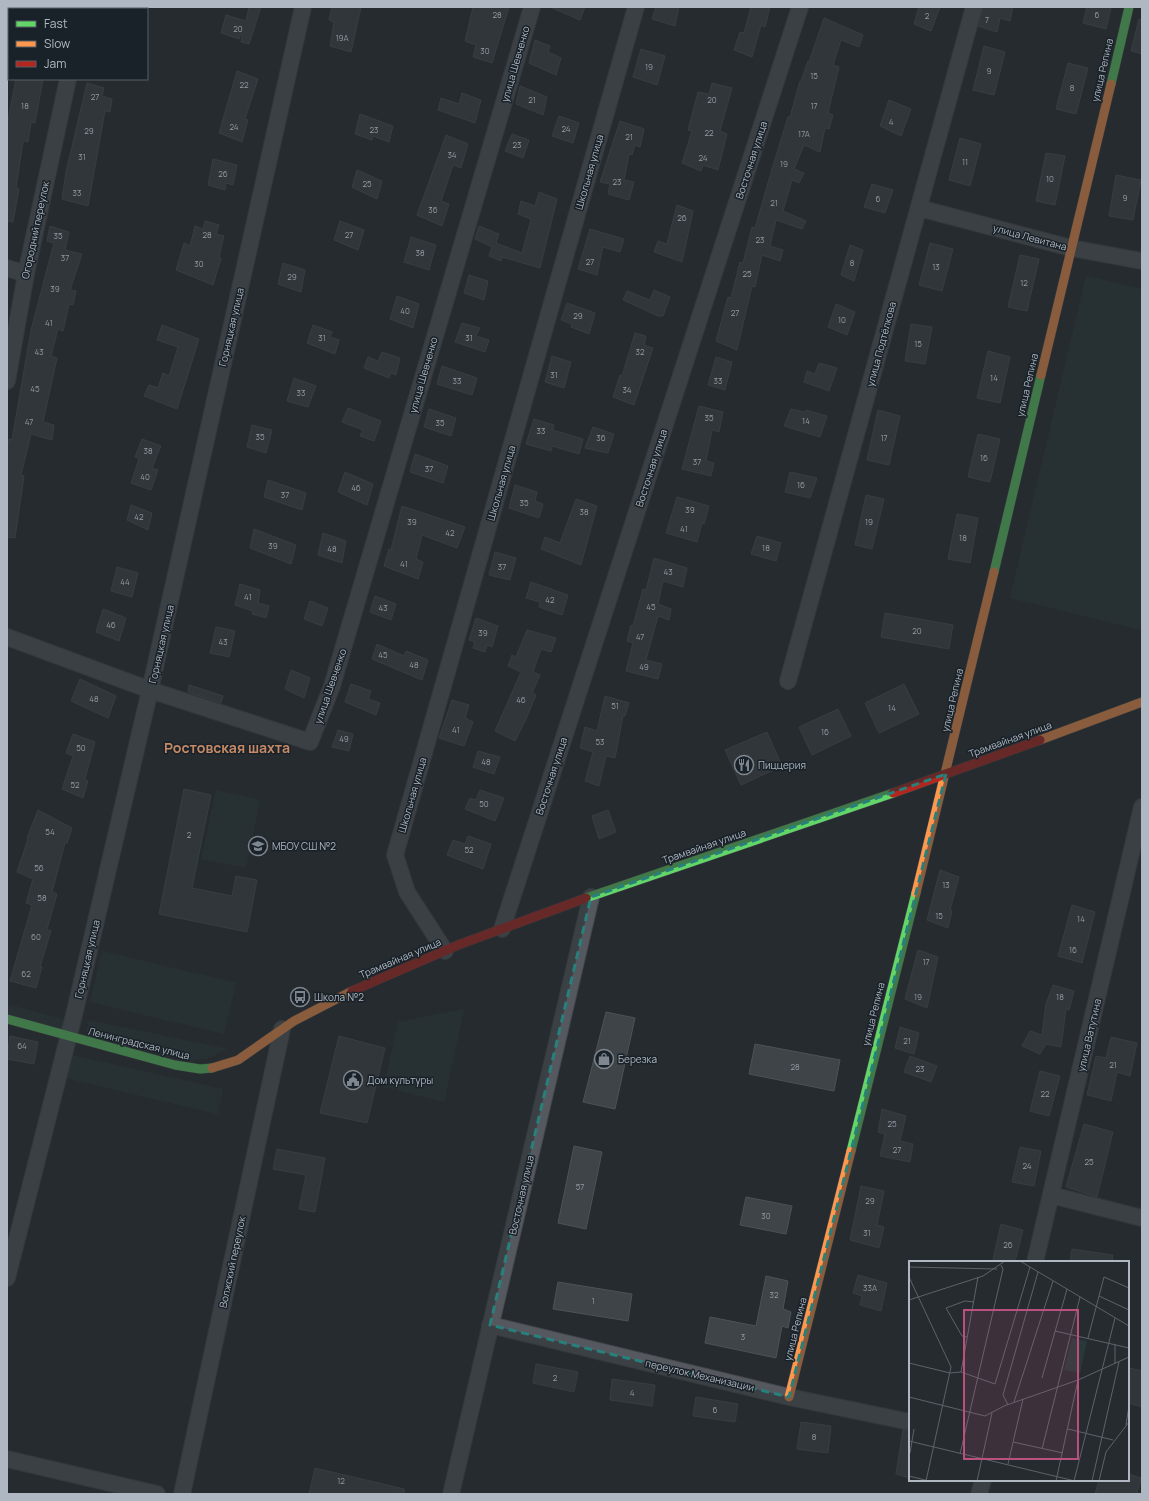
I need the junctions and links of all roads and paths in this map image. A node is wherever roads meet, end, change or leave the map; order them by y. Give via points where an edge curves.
1 (303, 7) edge
2 (532, 7) edge
3 (636, 7) edge
4 (800, 7) edge
5 (974, 7) edge
6 (1128, 7) edge
7 (68, 80) edge
8 (918, 208) junction
9 (1071, 248) junction
10 (1142, 261) edge
11 (7, 268) edge
12 (26, 274) junction
13 (7, 381) edge
14 (7, 637) edge
15 (788, 681) dead end
16 (150, 690) junction
17 (1142, 702) edge
18 (946, 774) junction
19 (1142, 807) edge
20 (591, 897) junction
21 (502, 929) junction
22 (445, 951) junction
23 (7, 1019) edge
24 (282, 1029) junction
25 (69, 1037) junction
26 (1051, 1195) junction
27 (1142, 1218) edge
28 (1035, 1261) edge
29 (7, 1278) edge
30 (490, 1325) junction
31 (790, 1397) junction
32 (909, 1422) edge
33 (7, 1459) edge
34 (983, 1481) edge
35 (157, 1494) edge
36 (182, 1494) edge
37 (451, 1494) edge
38 (979, 1494) edge

1 - 16 street, Горняцкая улица
2 - 16 street, улица Шевченко via 334,678 310,742
3 - 22 street, Школьная улица via 395,855 407,892
4 - 21 street, Восточная улица
5 - 8 street, улица Подтёлкова
6 - 9 street, улица Репина
7 - 12 street, Огородний переулок
8 - 9 street, улица Левитана
8 - 15 street, улица Подтёлкова
9 - 10 street, улица Левитана
9 - 18 street, улица Репина
11 - 12 street
12 - 13 street, Огородний переулок
14 - 16 street
16 - 25 street, Горняцкая улица
17 - 18 street, Трамвайная улица
18 - 20 street, Трамвайная улица
18 - 31 street, улица Репина
19 - 26 street, улица Ватутина
20 - 21 street, Трамвайная улица
20 - 30 street, Восточная улица
21 - 22 street, Трамвайная улица
22 - 24 street, Трамвайная улица via 332,1000
23 - 25 street, Ленинградская улица
24 - 25 street, Ленинградская улица via 239,1059 210,1069 180,1066
24 - 36 street, Волжский переулок
25 - 29 street, Горняцкая улица
26 - 27 street
26 - 28 street, улица Ватутина
30 - 31 street, переулок Механизации
30 - 37 street, Восточная улица
31 - 32 street, переулок Механизации
33 - 35 street
34 - 38 street

